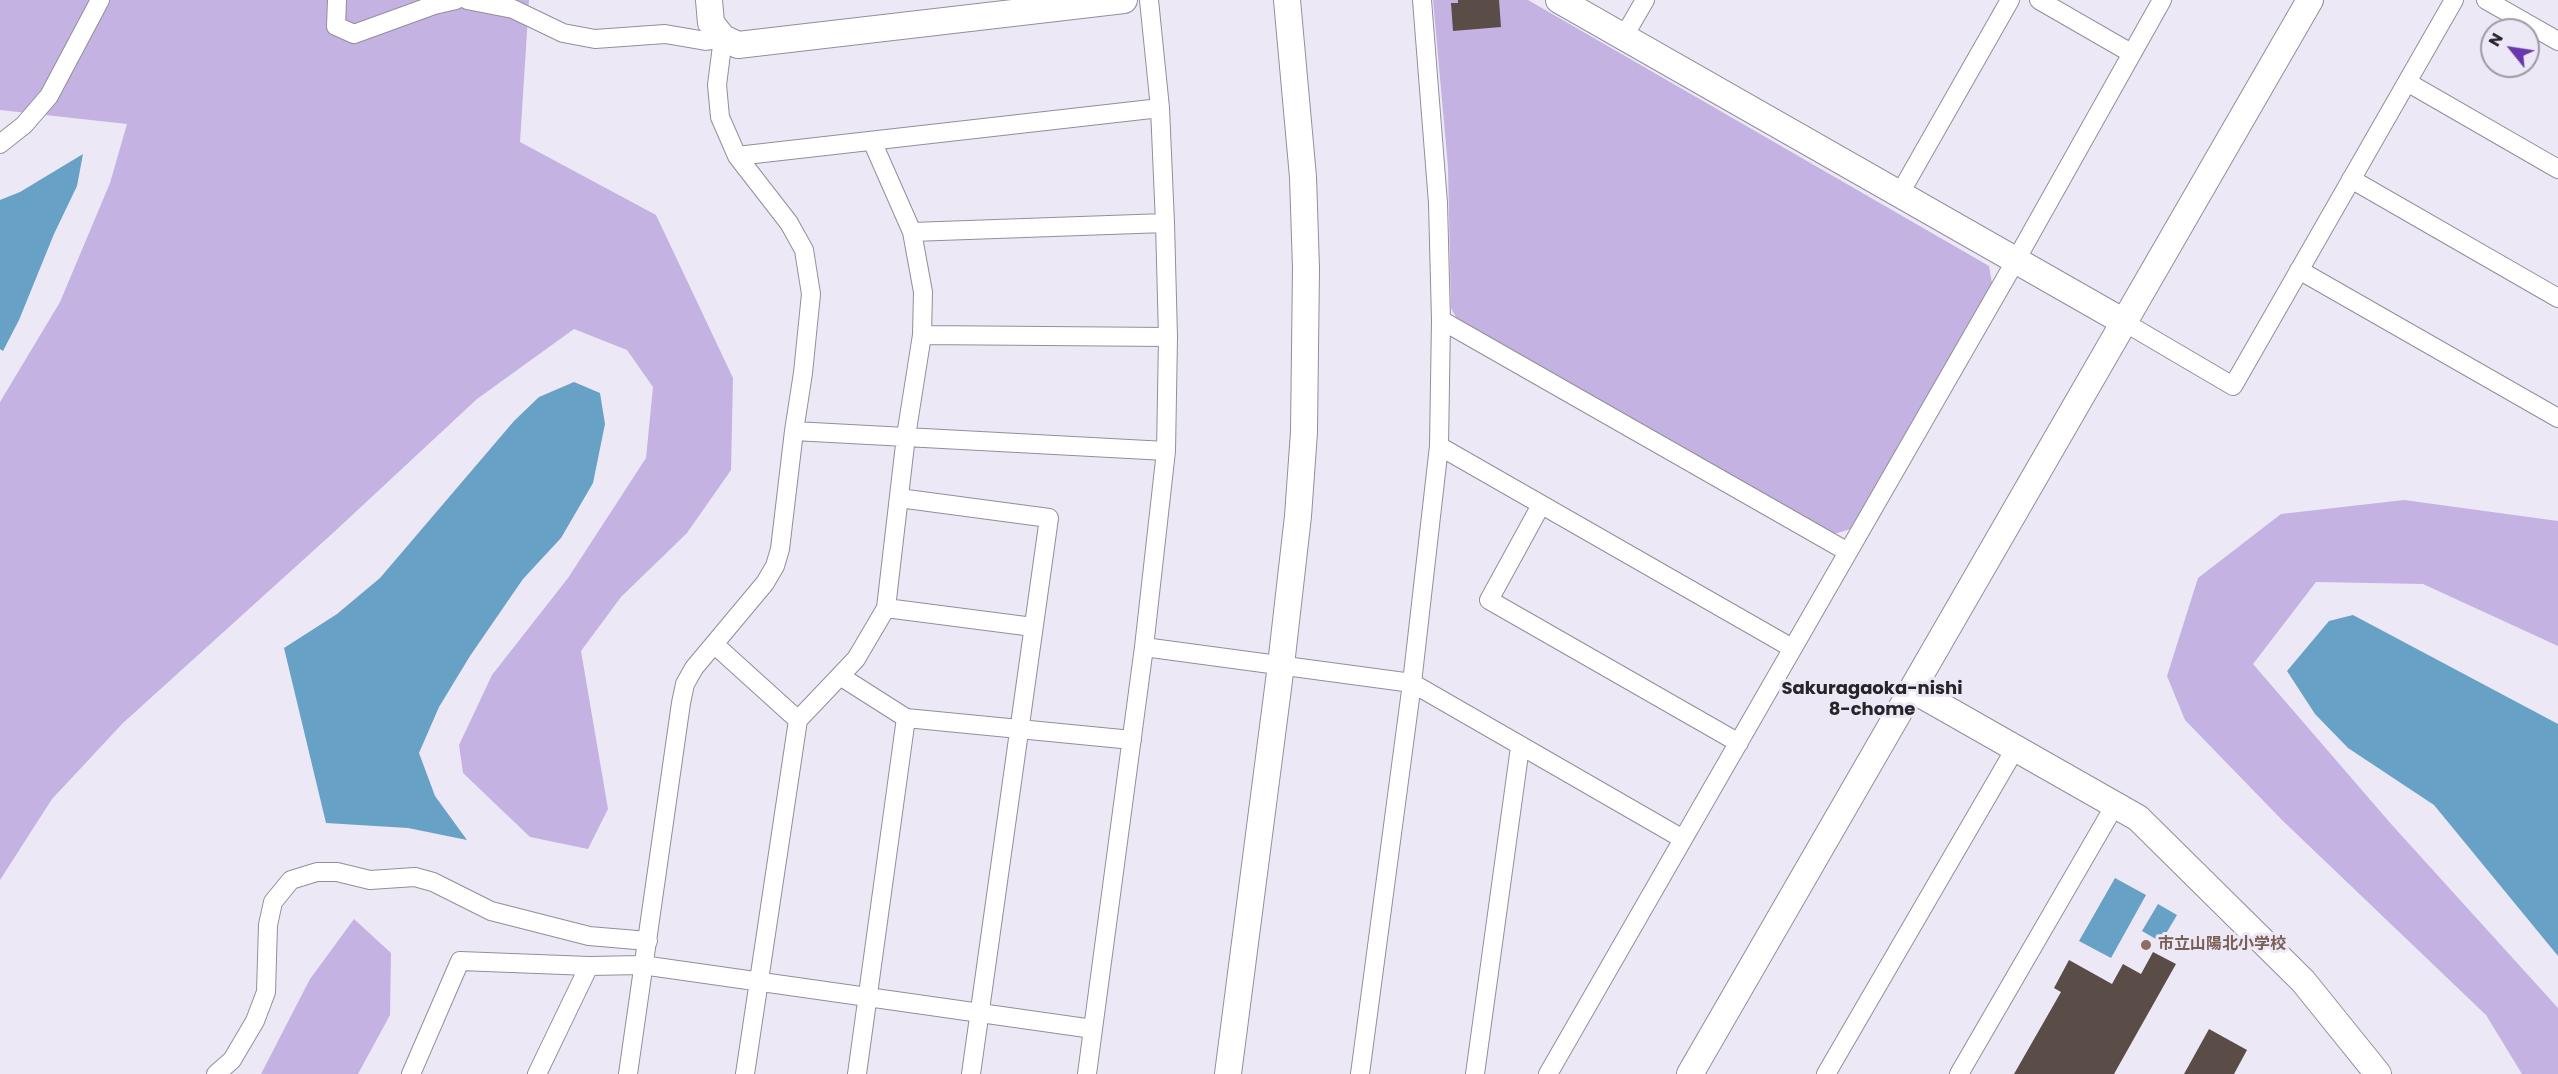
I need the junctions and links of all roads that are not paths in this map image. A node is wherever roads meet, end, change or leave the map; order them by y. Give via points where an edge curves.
1 (100, 0) edge
2 (337, 0) edge
3 (456, 0) edge
4 (467, 0) edge
5 (709, 0) edge
6 (1124, 0) edge
7 (1149, 0) edge
8 (1287, 0) edge
9 (1422, 0) edge
10 (1558, 0) edge
11 (1645, 0) edge
12 (2010, 0) edge
13 (2039, 0) edge
14 (2162, 0) edge
15 (2310, 0) edge
16 (2454, 0) edge
17 (2486, 0) edge
18 (723, 38) junction
19 (1623, 38) junction
20 (2558, 41) edge
21 (2131, 53) junction
22 (2407, 82) junction
23 (1160, 108) junction
24 (872, 141) junction
25 (0, 144) edge
26 (737, 156) junction
27 (2558, 169) edge
28 (2351, 179) junction
29 (1899, 195) junction
30 (1165, 222) junction
31 (912, 232) junction
32 (2016, 260) junction
33 (2299, 270) junction
34 (2558, 298) edge
35 (1441, 320) junction
36 (2124, 322) junction
37 (921, 335) junction
38 (1168, 337) junction
39 (2558, 418) edge
40 (794, 431) junction
41 (906, 436) junction
42 (1439, 446) junction
43 (1166, 451) junction
44 (899, 498) junction
45 (1541, 505) junction
46 (1848, 552) junction
47 (886, 608) junction
48 (1033, 627) junction
49 (714, 644) junction
50 (1144, 647) junction
51 (1791, 648) junction
52 (1281, 665) junction
53 (840, 676) junction
54 (1412, 683) junction
55 (1912, 690) junction
56 (906, 718) junction
57 (798, 720) junction
58 (1019, 730) junction
59 (1132, 740) junction
60 (1739, 743) junction
61 (1520, 747) junction
62 (2014, 749) junction
63 (2115, 805) junction
64 (1683, 839) junction
65 (648, 941) junction
66 (642, 965) junction
67 (589, 966) junction
68 (758, 981) junction
69 (868, 997) junction
70 (979, 1012) junction
71 (1093, 1029) junction
72 (216, 1074) edge
73 (411, 1074) edge
74 (537, 1074) edge
75 (628, 1074) edge
76 (745, 1074) edge
77 (857, 1074) edge
78 (971, 1074) edge
79 (1087, 1074) edge
80 (1228, 1074) edge
81 (1360, 1074) edge
82 (1475, 1074) edge
83 (1548, 1074) edge
84 (1690, 1074) edge
85 (1826, 1074) edge
86 (1959, 1074) edge
87 (2378, 1074) edge

1 - 25 street via 49,96 24,125
2 - 3 street via 336,26 354,34
4 - 18 street via 513,9 564,33 595,39 664,34 706,41
5 - 18 street via 711,23
6 - 18 street via 738,45
7 - 23 street
8 - 52 street via 1303,177 1306,268 1304,432
9 - 35 street via 1438,203
10 - 19 street
11 - 19 street
12 - 29 street
13 - 21 street
14 - 21 street
15 - 36 street
16 - 22 street
17 - 20 street
18 - 26 street via 717,86 720,117
19 - 29 street
21 - 32 street
22 - 27 street
22 - 28 street
23 - 24 street
23 - 30 street
24 - 26 street
24 - 31 street
26 - 40 street via 789,223 804,250 811,294
28 - 33 street
28 - 34 street
29 - 32 street
30 - 31 street
30 - 38 street
31 - 37 street via 922,292
32 - 36 street
32 - 46 street
33 - 36 street via 2233,386
33 - 39 street
35 - 42 street
35 - 46 street
36 - 55 street
37 - 38 street
37 - 41 street
38 - 43 street
40 - 41 street
40 - 49 street via 775,566
41 - 43 street
41 - 44 street
42 - 45 street
42 - 54 street
43 - 50 street
44 - 47 street
44 - 48 street via 1048,518
45 - 51 street
45 - 60 street via 1489,600
46 - 51 street
47 - 48 street
47 - 53 street via 856,659
48 - 58 street
49 - 57 street
49 - 65 street via 685,684
50 - 52 street
50 - 59 street
51 - 60 street
52 - 54 street
52 - 80 street
53 - 56 street
53 - 57 street
54 - 61 street
54 - 81 street
55 - 62 street
55 - 84 street
56 - 58 street
56 - 69 street
57 - 68 street
58 - 59 street
58 - 70 street
59 - 71 street
60 - 64 street
61 - 64 street
61 - 82 street
62 - 63 street
62 - 85 street
63 - 86 street
63 - 87 street via 2138,818 2303,981
64 - 83 street
65 - 66 street
65 - 72 street via 589,936 491,911 433,882 416,878 370,880 337,872 316,872 291,880 273,902 267,925 266,992 255,1021 232,1059
66 - 67 street
66 - 68 street
66 - 75 street
67 - 73 street via 460,961
67 - 74 street
68 - 69 street
68 - 76 street
69 - 70 street
69 - 77 street
70 - 71 street
70 - 78 street
71 - 79 street

